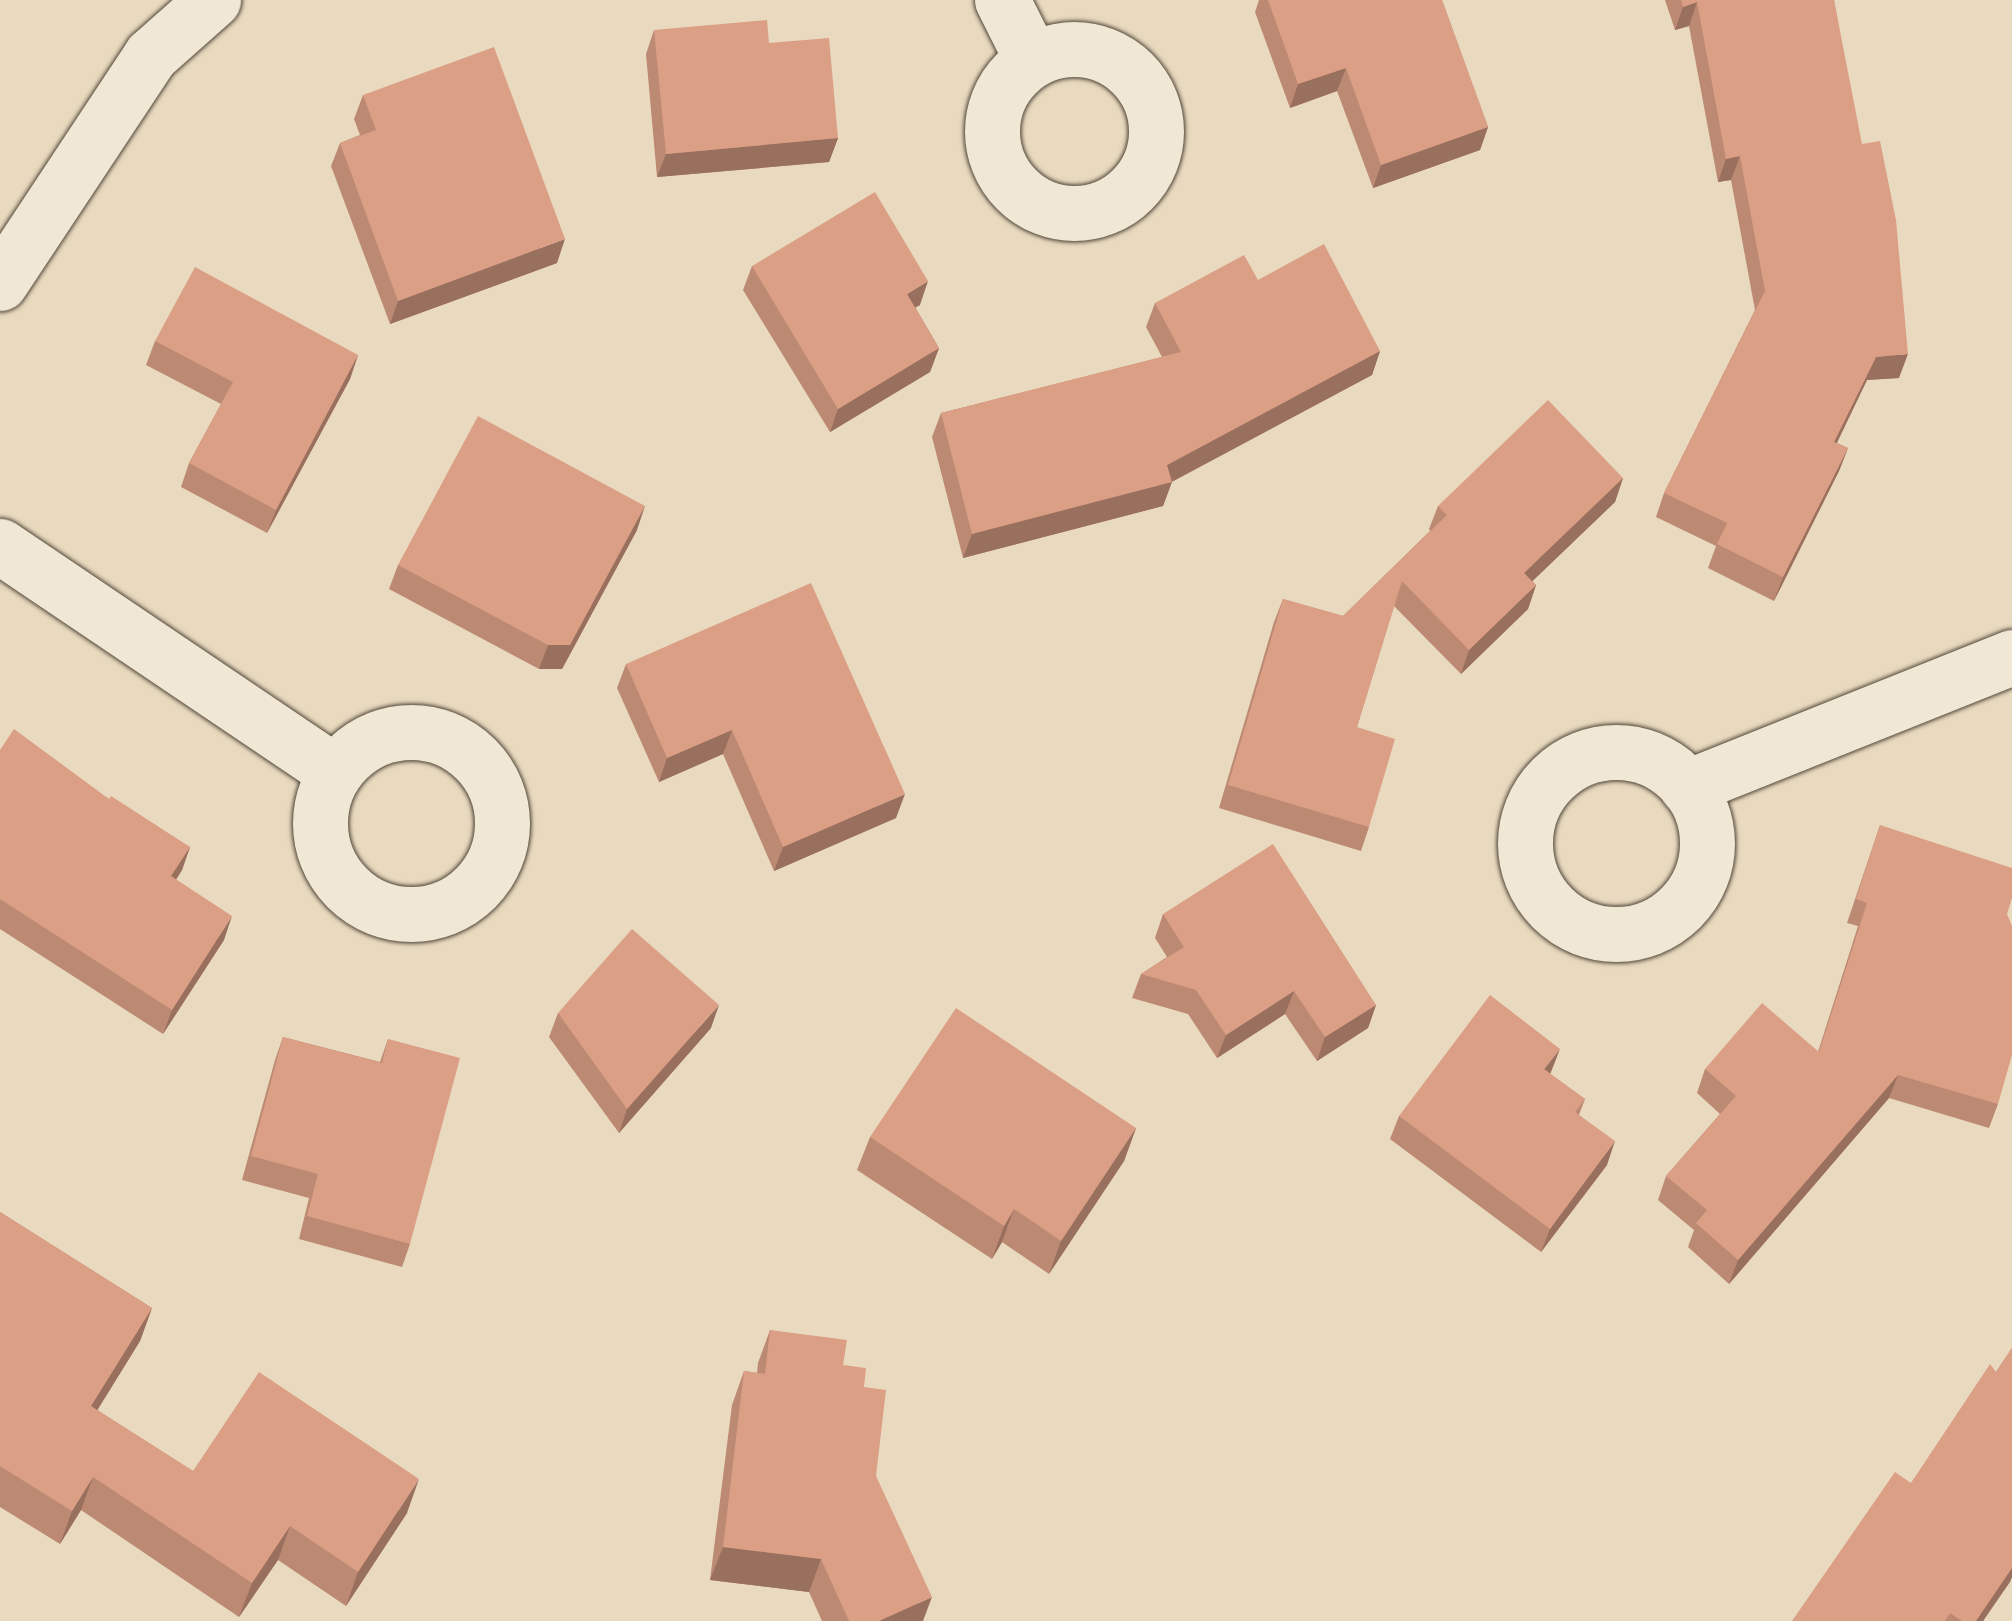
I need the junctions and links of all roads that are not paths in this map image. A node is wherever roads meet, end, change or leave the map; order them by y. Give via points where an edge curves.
1 (213, 0) edge
2 (1002, 0) edge
3 (1032, 60) dead end
4 (0, 284) edge
5 (0, 546) edge
6 (2012, 657) edge
7 (335, 772) dead end
8 (1686, 788) dead end

1 - 4 street via 151,55
2 - 3 street
5 - 7 street
6 - 8 street

